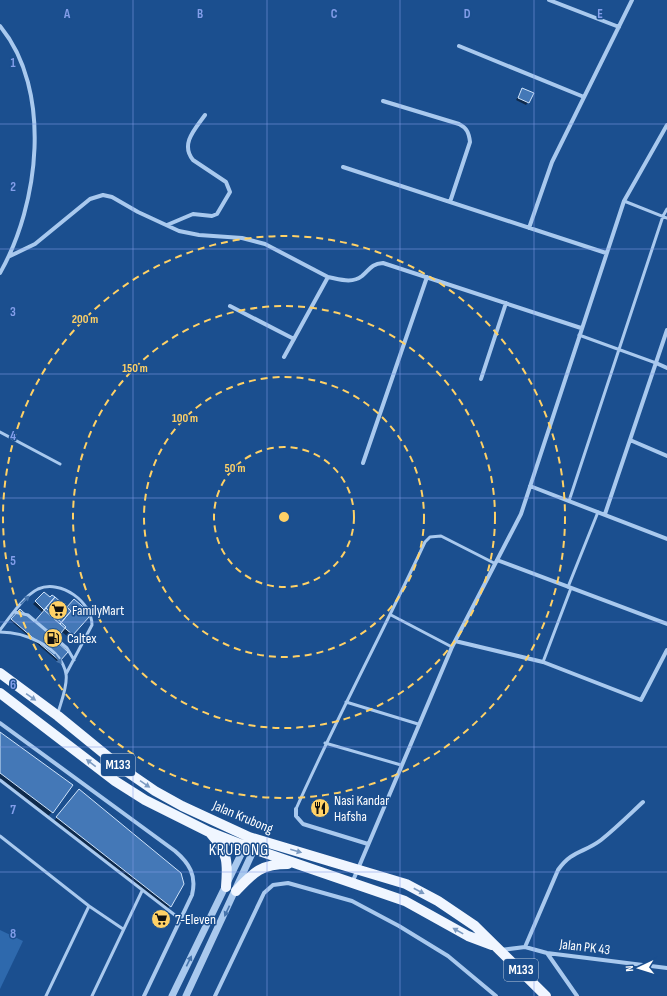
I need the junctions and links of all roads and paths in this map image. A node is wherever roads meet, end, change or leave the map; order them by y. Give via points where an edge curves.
1 (549, 0) edge
2 (632, 0) edge
3 (0, 26) edge
4 (619, 26) junction
5 (459, 46) dead end
6 (584, 97) junction
7 (383, 101) dead end
8 (204, 115) dead end
9 (667, 125) edge
10 (343, 167) dead end
11 (624, 201) junction
12 (450, 202) junction
13 (667, 209) edge
14 (663, 216) junction
15 (667, 218) edge
16 (167, 225) junction
17 (529, 228) junction
18 (606, 253) junction
19 (10, 256) junction
20 (0, 273) edge
21 (328, 276) junction
22 (427, 277) junction
23 (506, 303) junction
24 (230, 306) dead end
25 (581, 328) junction
26 (667, 330) edge
27 (579, 335) junction
28 (294, 339) junction
29 (618, 349) junction
30 (284, 357) dead end
31 (656, 363) junction
32 (667, 368) edge
33 (481, 379) dead end
34 (0, 432) edge
35 (630, 440) junction
36 (667, 456) edge
37 (363, 463) dead end
38 (60, 464) dead end
39 (530, 486) junction
40 (569, 501) junction
41 (598, 512) junction
42 (605, 514) junction
43 (667, 539) edge
44 (496, 562) junction
45 (570, 587) junction
46 (14, 612) junction
47 (391, 615) junction
48 (667, 624) edge
49 (0, 631) edge
50 (455, 641) junction
51 (452, 647) junction
52 (667, 650) edge
53 (74, 660) junction
54 (542, 662) junction
55 (0, 673) edge
56 (66, 674) junction
57 (0, 693) edge
58 (346, 702) junction
59 (58, 716) junction
60 (0, 723) edge
61 (418, 724) junction
62 (325, 743) junction
63 (401, 765) junction
64 (0, 780) edge
65 (643, 802) dead end
66 (296, 809) joint
67 (209, 832) junction
68 (0, 836) edge
69 (254, 838) junction
70 (368, 844) junction
71 (250, 848) junction
72 (294, 864) junction
73 (357, 870) junction
74 (352, 883) junction
75 (226, 887) junction
76 (142, 890) junction
77 (236, 891) junction
78 (89, 906) junction
79 (180, 919) junction
80 (123, 929) junction
81 (525, 947) junction
82 (497, 948) junction
83 (548, 953) junction
84 (667, 968) edge
85 (46, 996) edge
86 (92, 996) edge
87 (144, 996) edge
88 (172, 996) edge
89 (186, 996) edge
90 (215, 996) edge
91 (496, 996) edge
92 (546, 996) edge
93 (577, 996) edge

1 - 4 street
2 - 4 street
3 - 19 street via 24,70 31,90 34,122 30,189
4 - 6 street
5 - 6 street
6 - 17 street via 552,162
7 - 12 street via 466,127 470,142
8 - 16 street via 190,137 189,156 226,182 229,186 228,196 217,214 193,214
9 - 11 street
10 - 12 street
11 - 14 lane
11 - 18 street
12 - 17 street
13 - 14 lane
14 - 15 lane
14 - 29 lane
16 - 19 street via 112,196 103,195 90,199 35,244
16 - 21 street via 179,231 199,235 254,240
17 - 18 street
18 - 25 street
19 - 20 street
21 - 22 street via 341,280 357,279 370,266 383,263
21 - 28 street
22 - 23 street
22 - 37 street
23 - 25 street
23 - 33 street
24 - 28 street
25 - 27 street
26 - 31 street
27 - 29 lane
27 - 39 street
28 - 30 street
29 - 31 lane
29 - 40 lane
31 - 32 street
31 - 35 street
34 - 38 lane
35 - 36 street
35 - 42 street
39 - 40 street
39 - 44 street via 520,514
40 - 41 street
41 - 42 street
41 - 45 lane
42 - 43 street
44 - 45 street
44 - 47 lane via 441,536 430,537 425,542
44 - 50 street
45 - 48 street
45 - 54 lane
46 - 49 lane
46 - 53 lane via 28,615 67,648
46 -> 53 lane via 37,589 52,587 75,595 85,604 92,616 92,625
47 - 51 lane
47 - 58 lane
49 -> 56 lane via 15,632 44,644 59,658
50 - 51 street
50 - 54 street
51 - 61 street
52 - 54 street via 641,700
53 - 56 lane
55 -> 59 main road, Jalan Krubong / M133
56 - 59 lane
67 -> 57 main road, Jalan Krubong / M133 via 145,800 115,781
58 - 61 lane
58 - 62 lane
59 -> 69 main road, Jalan Krubong / M133 via 123,769 155,791
60 - 79 street via 182,857 193,874 194,886
61 - 63 street
62 - 63 lane
62 - 66 lane
63 - 70 street
64 - 76 lane
65 - 81 street via 600,840 563,863
66 - 70 street via 296,816 303,824
67 - 71 main road, Jalan Krubong / M133
67 - 75 main road via 222,847 227,858
68 - 78 lane
69 - 71 street
69 -> 73 main road, Jalan Krubong / M133
70 - 73 street
71 - 72 main road, Jalan Krubong / M133
71 - 75 street
71 - 77 street
72 - 74 main road, Jalan Krubong / M133
72 - 77 main road via 264,866 253,873
73 - 74 street
73 -> 82 main road, Jalan Krubong / M133 via 406,884 438,901 475,926
82 -> 74 main road, Jalan Krubong / M133 via 468,936 405,901
88 -> 75 street
76 - 79 lane
76 - 80 lane
77 -> 89 street
78 - 80 lane
78 - 85 lane
79 - 87 street
80 - 86 lane
81 - 82 street, Jalan PK 43
81 - 83 street, Jalan PK 43
82 - 92 main road, Jalan Krubong / M133
83 - 84 street, Jalan PK 43
83 - 93 street
90 - 91 street via 264,892 273,885 288,883 352,901 399,926 448,956

